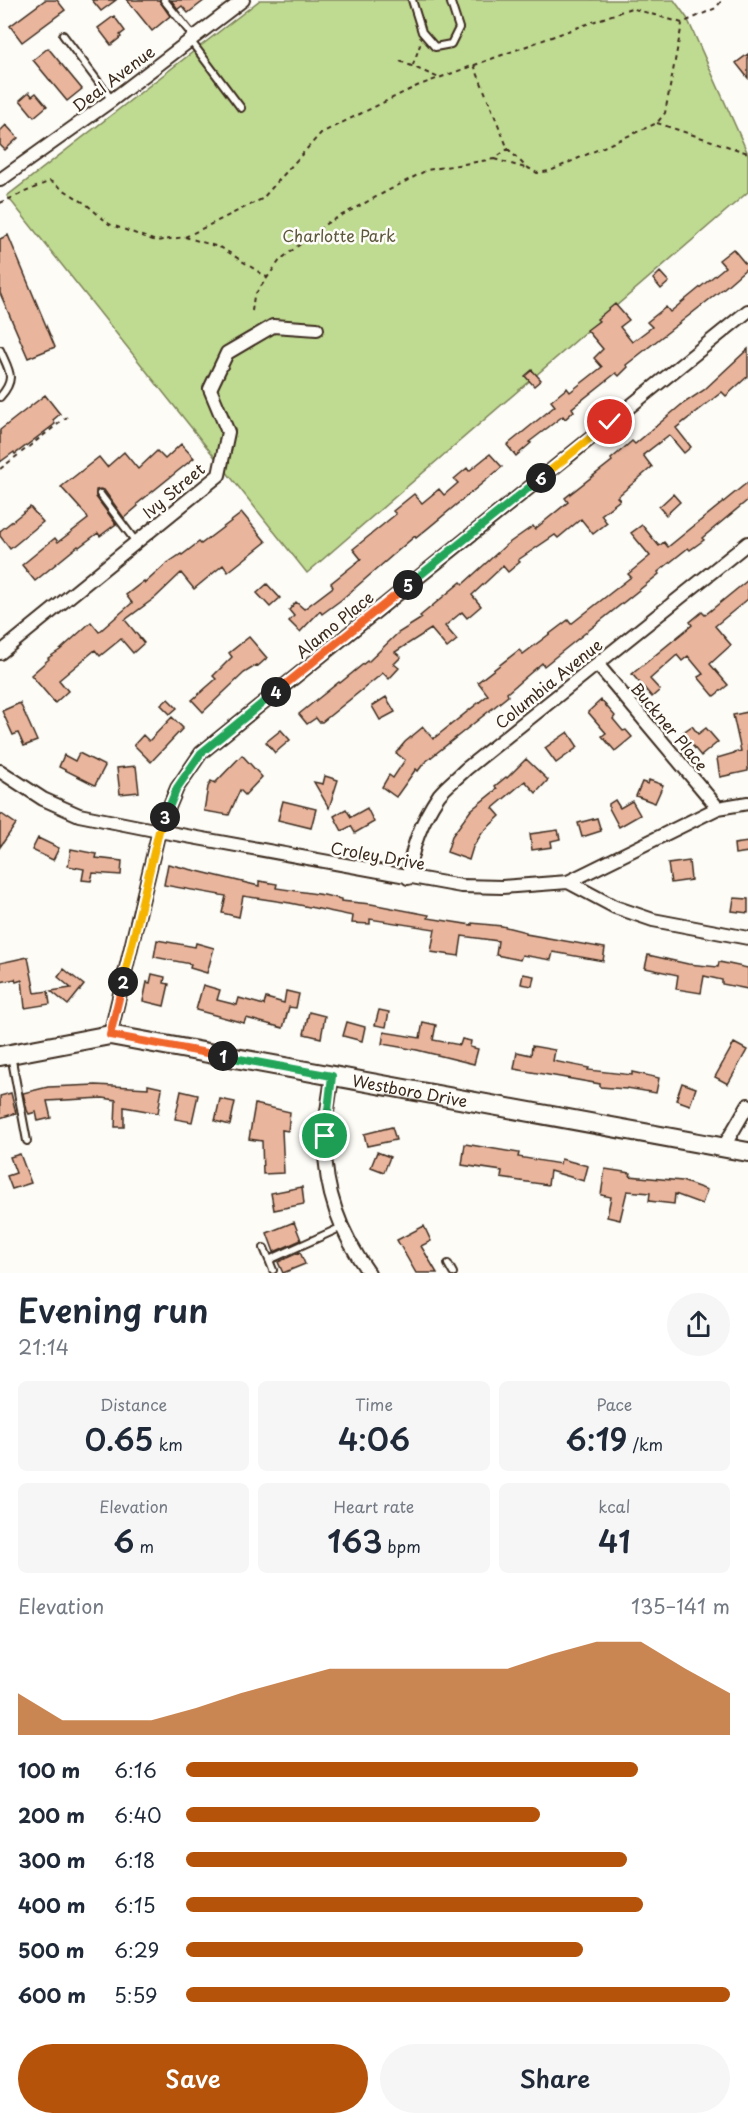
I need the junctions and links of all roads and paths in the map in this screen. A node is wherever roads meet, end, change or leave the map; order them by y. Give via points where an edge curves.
1 (164, 0) edge
2 (243, 0) edge
3 (412, 0) edge
4 (450, 0) edge
5 (722, 0) edge
6 (682, 23) junction
7 (63, 35) dead end
8 (415, 37) dead end
9 (193, 39) junction
10 (400, 61) dead end
11 (474, 65) junction
12 (413, 66) junction
13 (439, 78) junction
14 (112, 100) junction
15 (241, 108) dead end
16 (657, 123) junction
17 (508, 148) junction
18 (748, 153) edge
19 (494, 159) junction
20 (532, 170) junction
21 (0, 180) edge
22 (0, 203) edge
23 (185, 237) junction
24 (268, 278) junction
25 (748, 310) edge
26 (252, 311) dead end
27 (317, 329) dead end
28 (0, 350) edge
29 (0, 397) edge
30 (67, 417) dead end
31 (0, 469) edge
32 (100, 494) dead end
33 (136, 542) junction
34 (748, 543) edge
35 (0, 653) edge
36 (598, 665) junction
37 (0, 771) edge
38 (748, 803) edge
39 (718, 808) junction
40 (159, 831) junction
41 (408, 878) junction
42 (568, 882) junction
43 (748, 939) edge
44 (110, 1035) junction
45 (6, 1055) edge
46 (332, 1076) junction
47 (748, 1105) edge
48 (27, 1141) dead end
49 (723, 1148) junction
50 (748, 1152) edge
51 (342, 1227) junction
52 (264, 1248) dead end
53 (269, 1260) junction
54 (448, 1264) dead end
55 (273, 1270) dead end
56 (369, 1273) edge
57 (453, 1273) edge

1 - 9 lane
2 - 9 street, Deal Avenue
3 - 4 lane via 422,32 435,47 451,44 459,28
5 - 6 path via 716,8
6 - 11 path via 631,8
6 - 16 path via 665,113
7 - 14 lane
8 - 12 path via 420,45
9 - 14 street, Deal Avenue
9 - 15 lane
10 - 12 path
11 - 13 path
11 - 17 path
12 - 13 path
13 - 23 path via 321,133 262,199
14 - 21 street, Deal Avenue
16 - 18 path
16 - 20 path via 550,171
17 - 19 path
17 - 20 path
19 - 20 path
19 - 24 path via 427,170 327,223 280,260
22 - 23 path via 50,181 109,224 156,241
23 - 24 path via 222,248
24 - 26 path via 254,296
25 - 40 street, Alamo Place via 201,753 177,788
27 - 33 street, Ivy Street via 273,326 227,353 210,389 228,432 219,475
28 - 29 lane via 12,376
30 - 31 path
32 - 33 lane
33 - 35 street, Ivy Street
34 - 36 street, Columbia Avenue
36 - 39 street, Buckner Place
36 - 41 street, Columbia Avenue via 440,794 422,825 410,857
37 - 40 street, Croley Drive via 43,799 79,814
38 - 39 street, Croley Drive
39 - 42 street, Croley Drive
40 - 41 street, Croley Drive
40 - 44 street, Alamo Place
41 - 42 street, Croley Drive via 460,886
42 - 43 street via 615,907 653,920
44 - 45 street, Westboro Drive
44 - 46 street, Westboro Drive
45 - 48 lane
46 - 49 street, Westboro Drive
46 - 51 street via 325,1136 327,1170 331,1199
47 - 49 street
49 - 50 street, Westboro Drive
51 - 53 lane
51 - 56 street
52 - 53 lane
53 - 55 lane
54 - 57 lane

